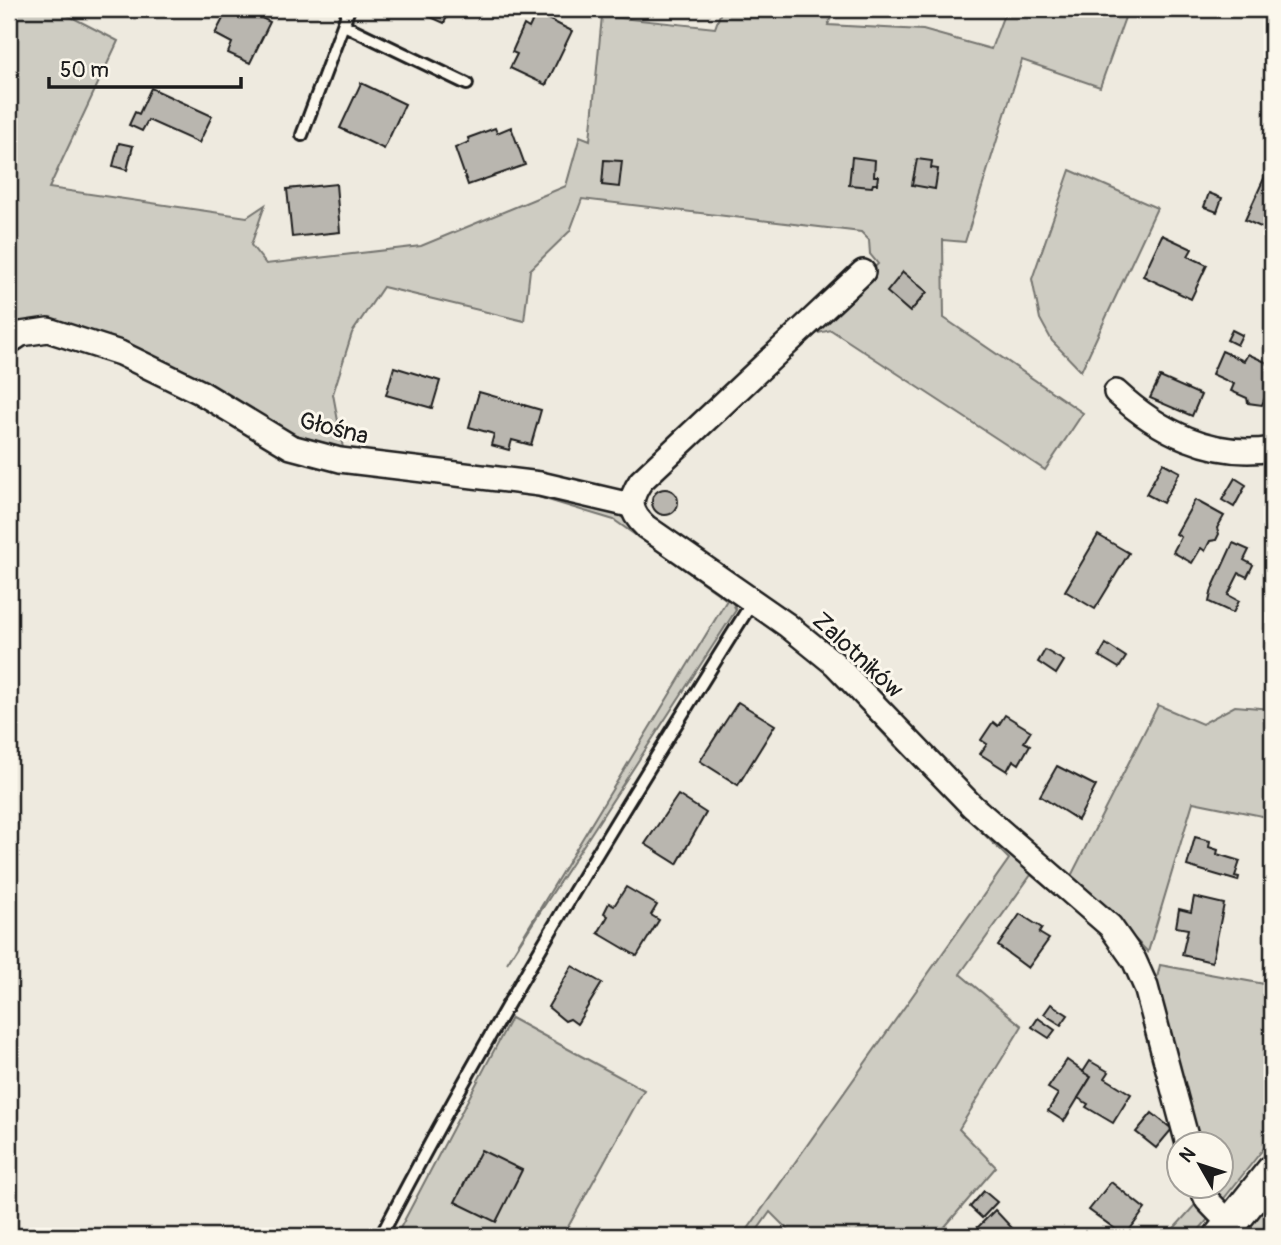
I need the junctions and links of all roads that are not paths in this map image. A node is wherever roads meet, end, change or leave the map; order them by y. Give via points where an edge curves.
1 (349, 9) edge
2 (344, 25) junction
3 (467, 84) dead end
4 (302, 135) dead end
5 (863, 272) dead end
6 (9, 342) edge
7 (1116, 392) dead end
8 (1272, 449) edge
9 (630, 505) junction
10 (753, 601) junction
11 (1184, 1130) edge
12 (1272, 1172) edge
13 (1207, 1200) edge
14 (1226, 1230) edge
15 (381, 1236) edge

1 - 2 lane
2 - 3 lane
2 - 4 lane
5 - 9 street via 641,481
6 - 9 street, Głośna via 21,334 48,330 120,354 200,392 291,447 340,460 540,484
7 - 8 street via 1179,436 1235,451
9 - 10 street, Zalotników via 646,527
10 - 11 street, Zalotników via 835,664 972,806 1110,926 1146,987
10 - 15 lane via 520,981
12 - 14 street
13 - 14 street

